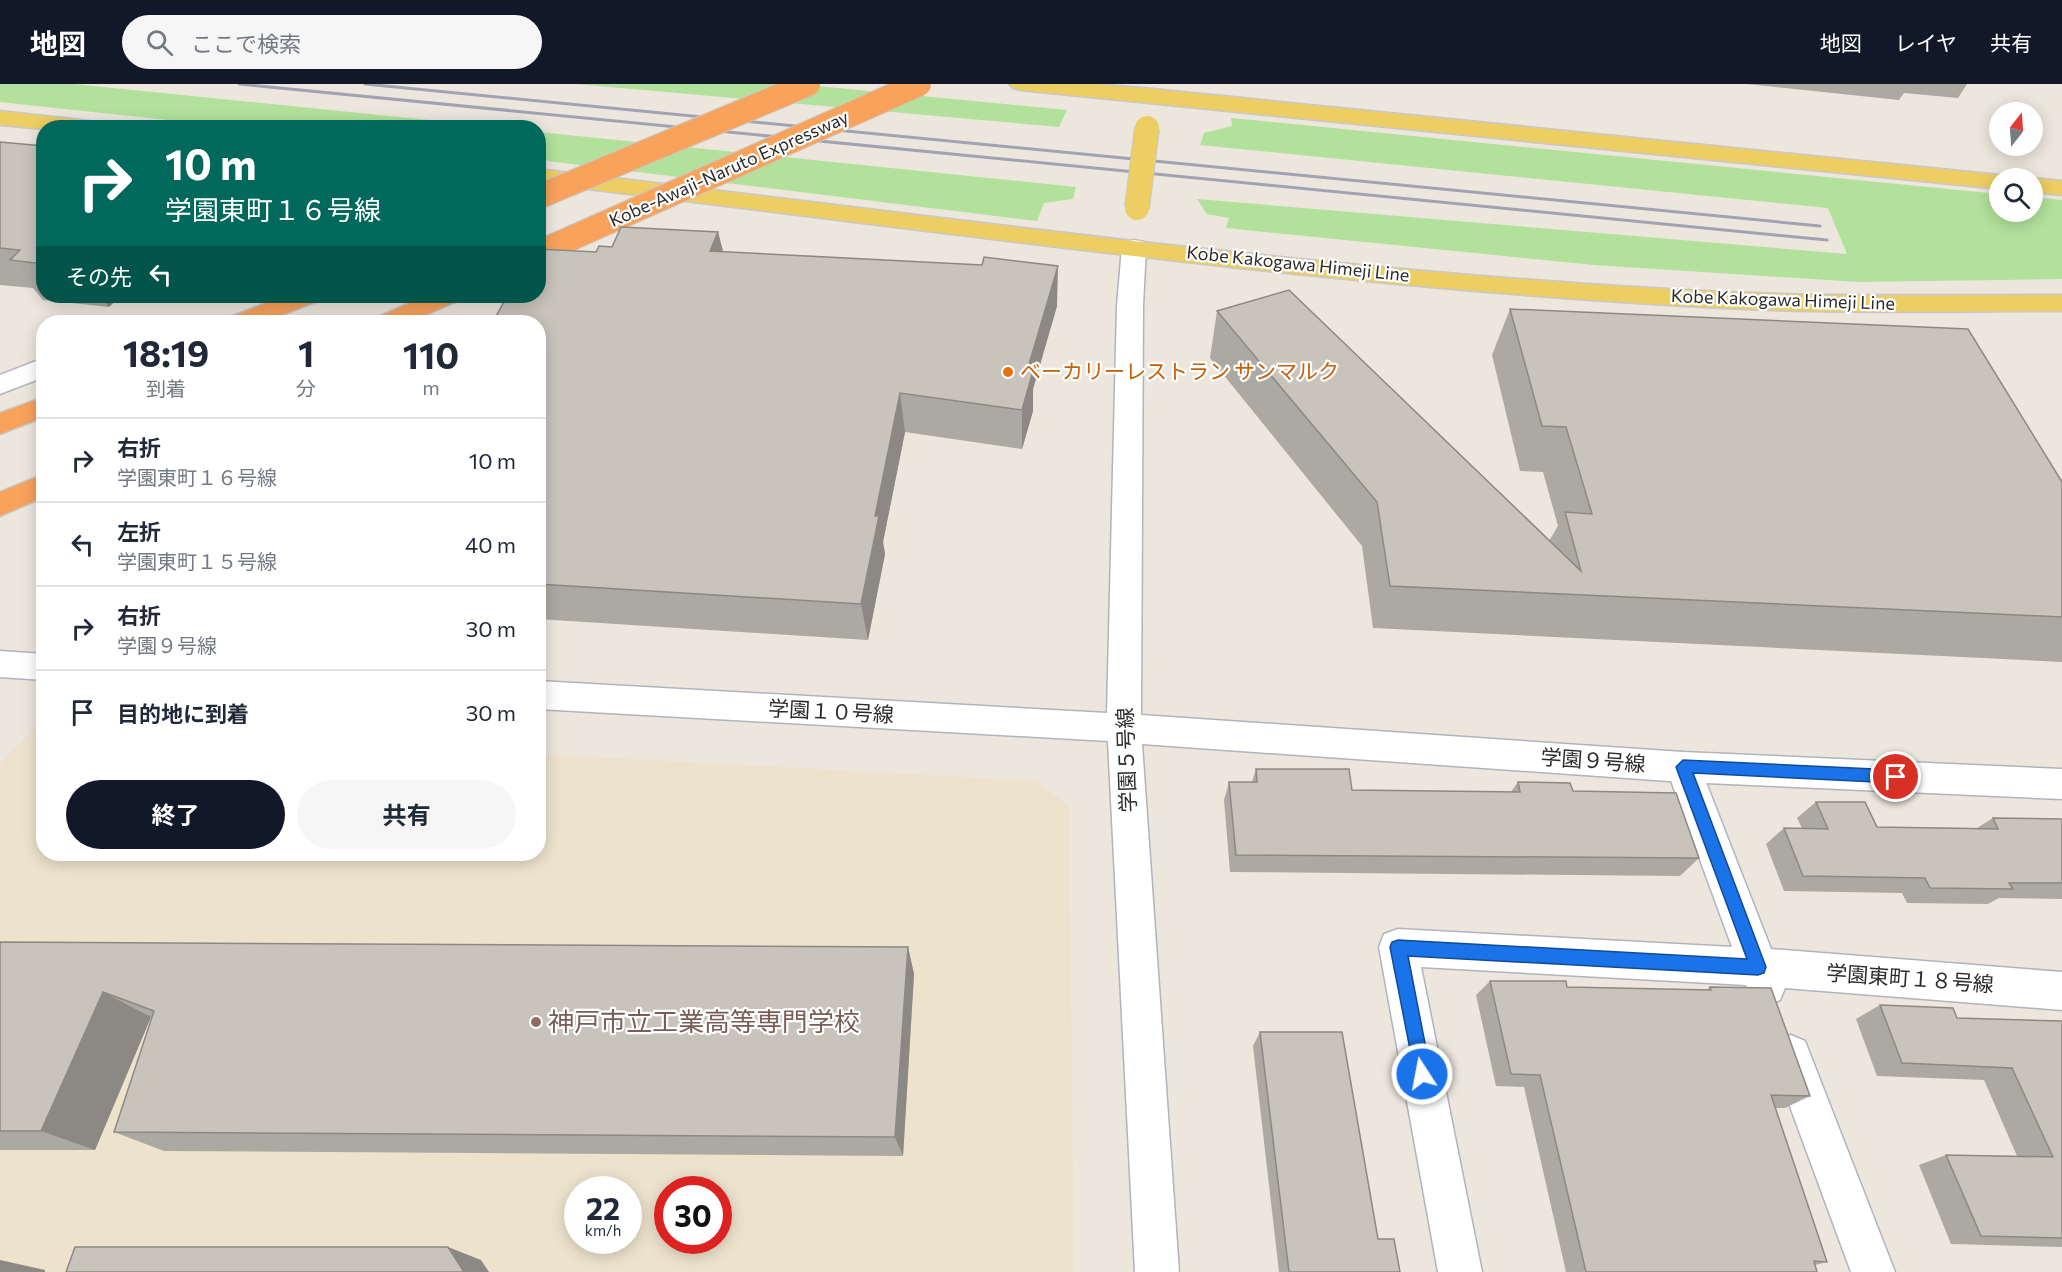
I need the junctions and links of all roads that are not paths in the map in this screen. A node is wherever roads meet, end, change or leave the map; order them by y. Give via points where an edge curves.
1 (808, 84) edge
2 (919, 84) edge
3 (1020, 84) edge
4 (1154, 89) edge
5 (0, 118) edge
6 (36, 122) edge
7 (546, 178) edge
8 (1989, 181) edge
9 (2043, 186) edge
10 (2062, 188) edge
11 (546, 194) edge
12 (1134, 247) junction
13 (546, 249) edge
14 (289, 303) edge
15 (431, 303) edge
16 (2062, 303) edge
17 (259, 315) edge
18 (404, 315) edge
19 (36, 370) edge
20 (0, 385) edge
21 (36, 409) edge
22 (0, 424) edge
23 (36, 488) edge
24 (0, 505) edge
25 (0, 664) edge
26 (36, 666) edge
27 (546, 695) edge
28 (1124, 728) junction
29 (1683, 767) junction
30 (2062, 784) edge
31 (1758, 967) junction
32 (2062, 991) edge
33 (1157, 1272) edge
34 (1460, 1272) edge
35 (1873, 1272) edge

1 - 11 highway, bridge
2 - 13 highway, Kobe-Awaji-Naruto Expressway, bridge
3 - 4 main road
4 - 8 main road via 1689,152
4 - 12 main road, bridge
5 - 6 main road
7 - 12 main road, Kobe Kakogawa Himeji Line
9 - 10 main road
12 - 16 main road, Kobe Kakogawa Himeji Line via 1518,286 1724,300
12 - 28 street, 学園５号線
14 - 17 highway
15 - 18 highway
19 - 20 street
21 - 22 highway
23 - 24 highway
25 - 26 street
27 - 28 street, 学園１０号線
28 - 29 street, 学園９号線
28 - 33 street, 学園５号線
29 - 30 street, 学園９号線
29 - 31 street
31 - 32 street, 学園東町１８号線
31 - 34 street, 学園東町１８号線 via 1398,947
31 - 35 street

